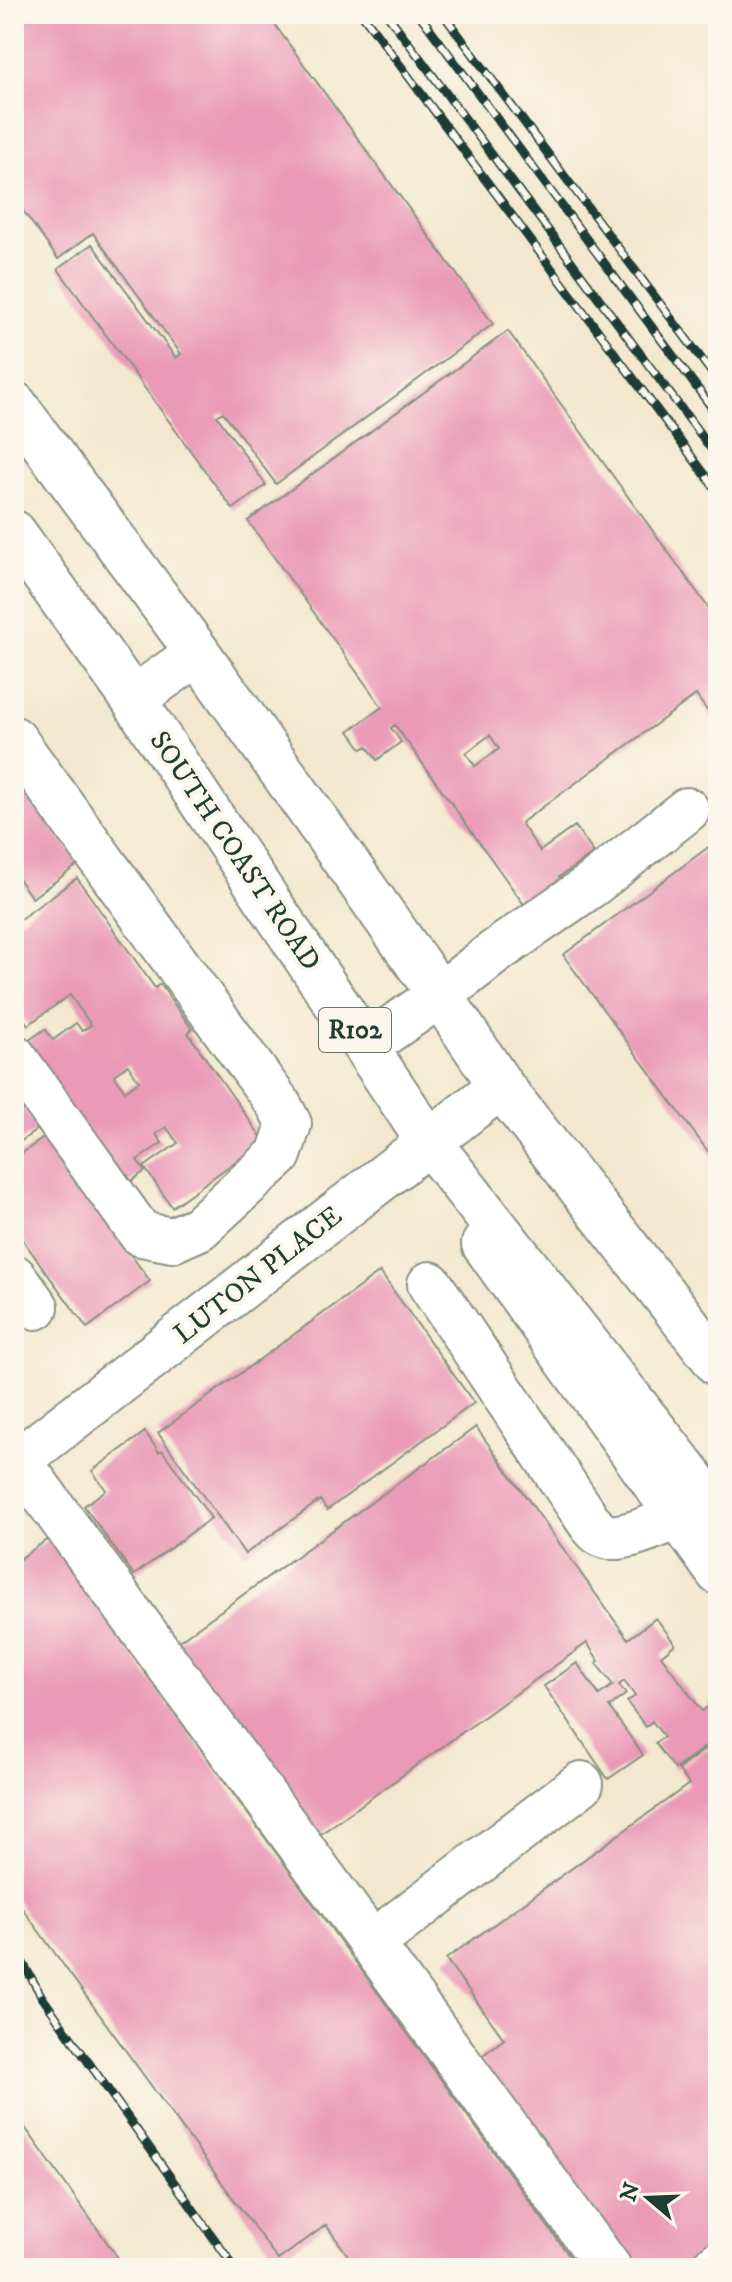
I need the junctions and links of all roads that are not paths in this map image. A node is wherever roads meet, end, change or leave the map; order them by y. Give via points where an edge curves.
1 (14, 404) edge
2 (17, 545) edge
3 (198, 653) junction
4 (133, 699) junction
5 (14, 739) edge
6 (687, 810) dead end
7 (440, 995) junction
8 (366, 1046) junction
9 (14, 1057) edge
10 (501, 1086) junction
11 (423, 1147) junction
12 (430, 1284) dead end
13 (718, 1364) edge
14 (16, 1462) edge
15 (698, 1514) edge
16 (718, 1572) edge
17 (581, 1784) dead end
18 (371, 1944) junction
19 (718, 2264) edge
20 (609, 2268) edge
21 (713, 2268) edge

1 - 3 main road
2 - 4 main road, SOUTH COAST ROAD / R102
3 - 4 main road
3 - 7 main road
4 - 8 main road, SOUTH COAST ROAD / R102
5 - 9 main road via 289,1124 279,1155 199,1228 172,1240 141,1234
6 - 7 main road
7 - 8 main road
7 - 10 main road
8 - 11 main road, SOUTH COAST ROAD / R102
10 - 11 main road, LUTON PLACE
10 - 13 main road
11 - 14 main road, LUTON PLACE
11 - 15 main road, SOUTH COAST ROAD / R102
12 - 15 main road via 603,1535 626,1535
14 - 18 main road
15 - 16 main road, SOUTH COAST ROAD
17 - 18 main road
18 - 20 main road
19 - 21 main road

